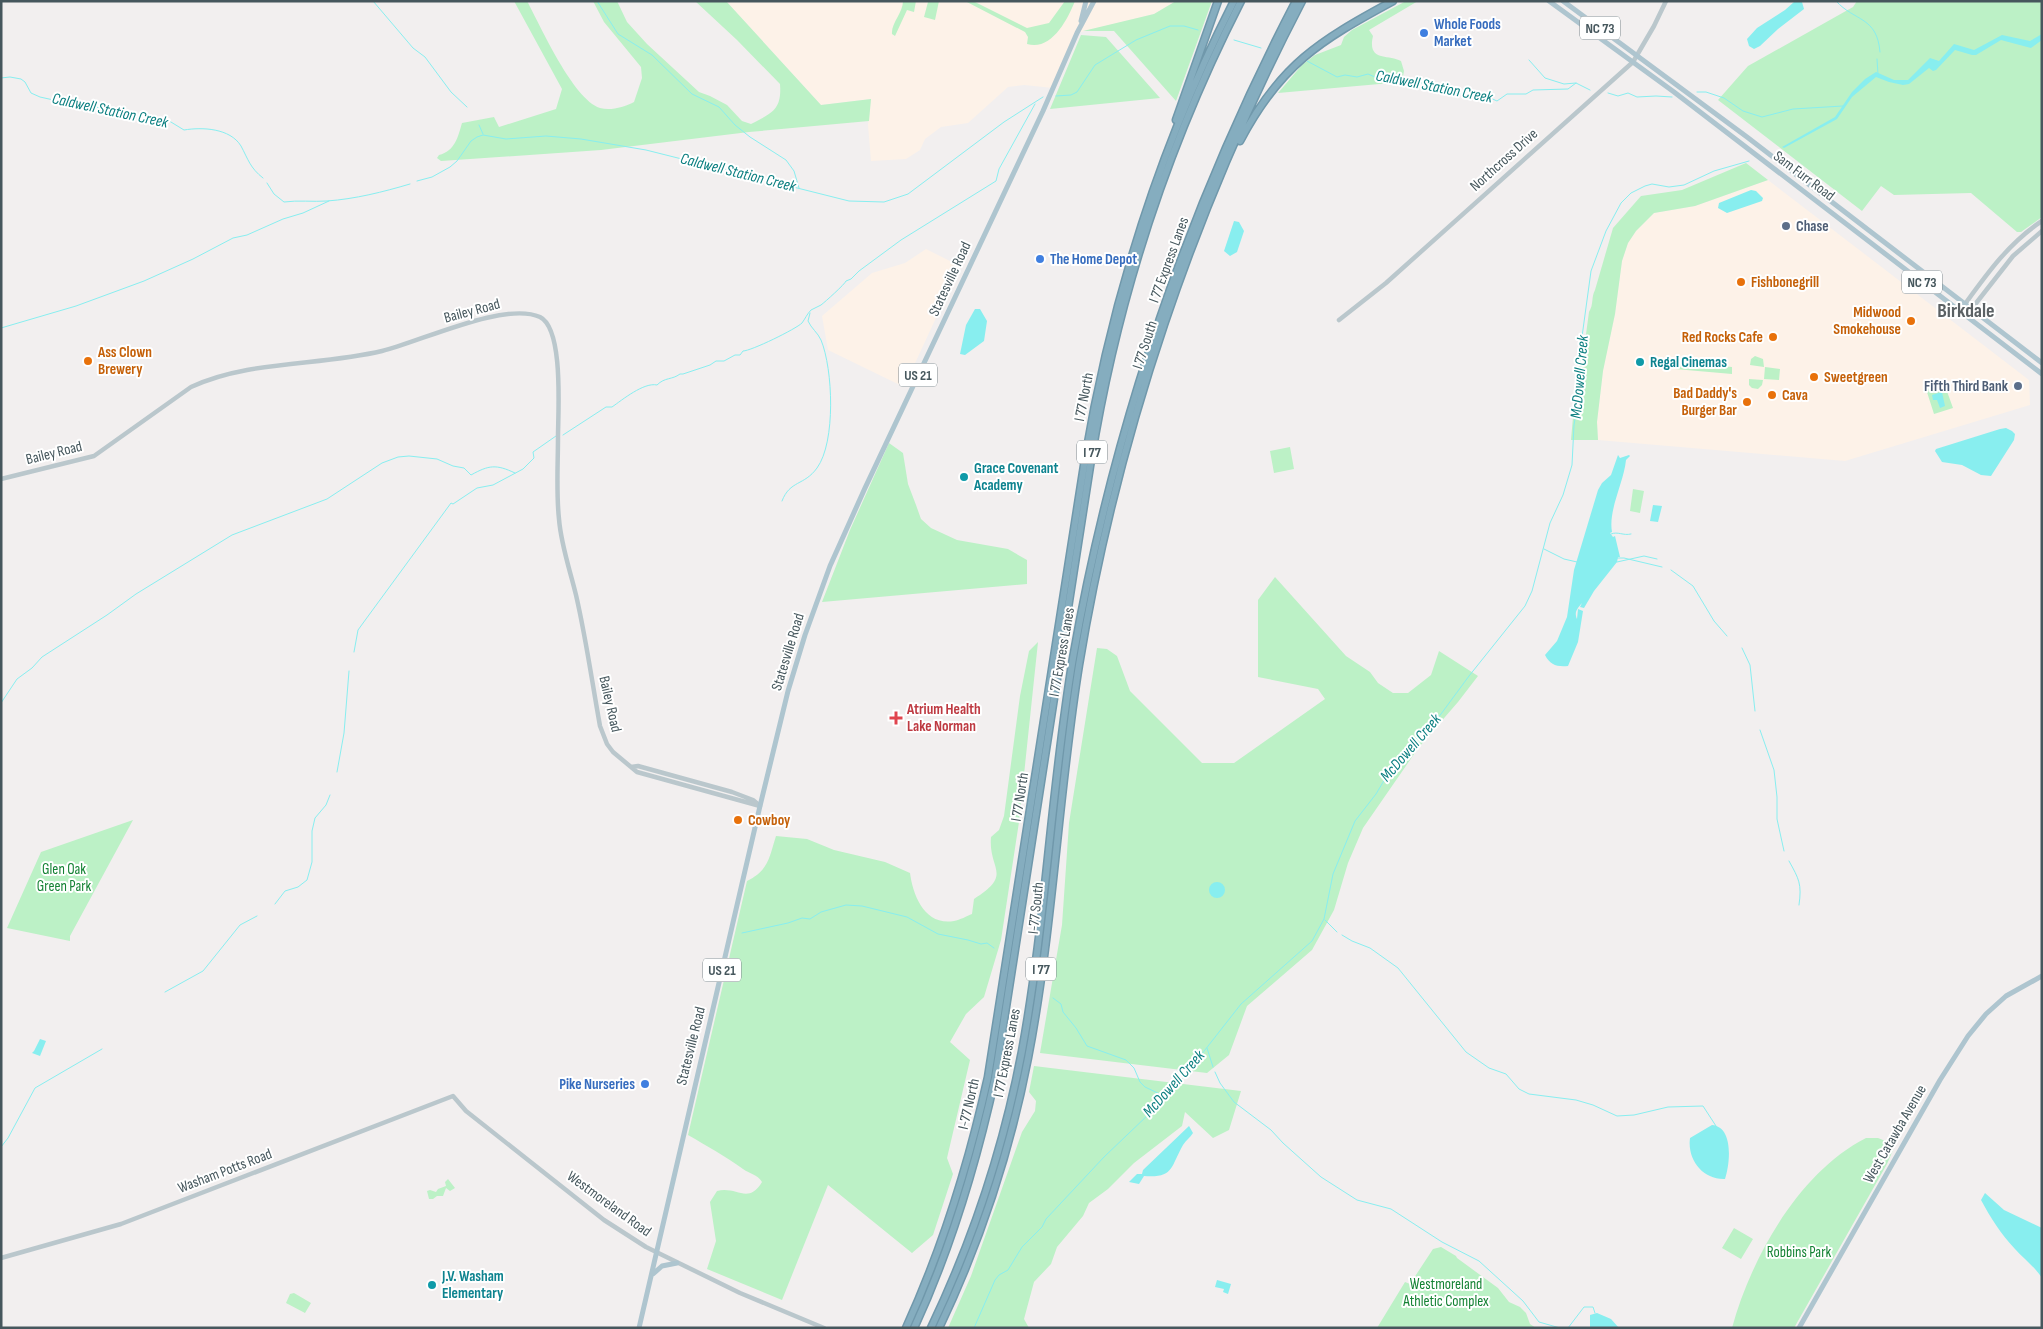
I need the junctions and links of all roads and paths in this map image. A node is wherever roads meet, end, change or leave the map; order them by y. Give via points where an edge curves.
1 (1086, 1) edge
2 (1094, 1) edge
3 (1218, 1) edge
4 (1234, 1) edge
5 (1241, 1) edge
6 (1296, 1) edge
7 (1302, 1) edge
8 (1392, 1) edge
9 (1549, 1) edge
10 (1563, 1) edge
11 (1666, 1) edge
12 (1081, 24) junction
13 (1637, 55) junction
14 (1633, 62) junction
15 (1162, 165) junction
16 (1219, 179) junction
17 (2042, 221) edge
18 (2042, 231) edge
19 (1965, 304) junction
20 (1971, 309) junction
21 (1960, 311) junction
22 (1966, 316) junction
23 (1339, 320) dead end
24 (2042, 363) edge
25 (2042, 374) edge
26 (1, 479) edge
27 (1092, 598) junction
28 (1073, 658) junction
29 (760, 806) junction
30 (1020, 876) junction
31 (1020, 923) junction
32 (2042, 976) edge
33 (453, 1096) joint
34 (656, 1252) junction
35 (1, 1258) edge
36 (677, 1263) junction
37 (651, 1277) junction
38 (639, 1328) edge
39 (824, 1328) edge
40 (906, 1328) edge
41 (914, 1328) edge
42 (931, 1328) edge
43 (939, 1328) edge
44 (1798, 1328) edge

1 - 12 main road, Statesville Road / US 21
2 - 12 main road, Statesville Road / US 21
3 - 15 highway
4 - 15 highway, I 77 North / I 77 via 1197,79
5 - 31 highway, I 77 Express Lanes / I 77 via 1205,74 1170,160 1140,248 1115,338 1089,468
6 - 28 highway, I 77 Express Lanes / I 77 via 1223,156 1148,354 1105,505
7 - 16 highway, I 77 South / I 77
8 - 16 highway via 1324,40 1286,72 1251,120
9 - 14 main road, Sam Furr Road / NC 73
10 - 13 main road, Sam Furr Road / NC 73
11 - 13 street, Northcross Drive
12 - 29 main road, Statesville Road / US 21 via 832,561 793,673
13 - 14 street, Northcross Drive
13 - 19 main road, Sam Furr Road / NC 73
14 - 21 main road, Sam Furr Road / NC 73
14 - 23 street, Northcross Drive via 1386,283
15 - 30 highway, I 77 North / I 77 via 1125,276 1098,390
16 - 27 highway, I 77 South / I 77 via 1182,274 1145,386 1116,491
17 - 19 street via 2010,247
18 - 20 street via 2013,256
19 - 20 main road, Sam Furr Road / NC 73
19 - 21 street
20 - 22 street
20 - 24 main road, Sam Furr Road / NC 73
21 - 22 main road, Sam Furr Road / NC 73
22 - 25 main road, Sam Furr Road / NC 73
26 - 29 street, Bailey Road via 94,456 185,391 206,380 293,363 367,355 506,314 538,316 551,329 557,360 558,518 600,726 607,744 618,758 637,772
27 - 28 highway
27 - 43 highway, I-77 South / I 77 via 1070,721 1038,993 1024,1078 985,1215
28 - 42 highway, I 77 Express Lanes / I 77 via 1031,992 1018,1069 1000,1146 979,1213
29 - 34 main road, Statesville Road / US 21
30 - 31 highway
30 - 40 highway, I-77 North / I 77 via 992,1054 972,1144 939,1248
31 - 41 highway, I 77 Express Lanes / I 77 via 997,1063 979,1146 951,1236
32 - 44 main road, West Catawba Avenue via 2018,988 1996,1005 1968,1036
33 - 34 street, Westmoreland Road via 466,1111 604,1220
33 - 35 street, Washam Potts Road via 122,1224
34 - 36 street, Westmoreland Road
34 - 37 main road, Statesville Road / US 21
36 - 37 main road via 662,1266
36 - 39 street, Westmoreland Road
37 - 38 main road, Statesville Road / US 21

